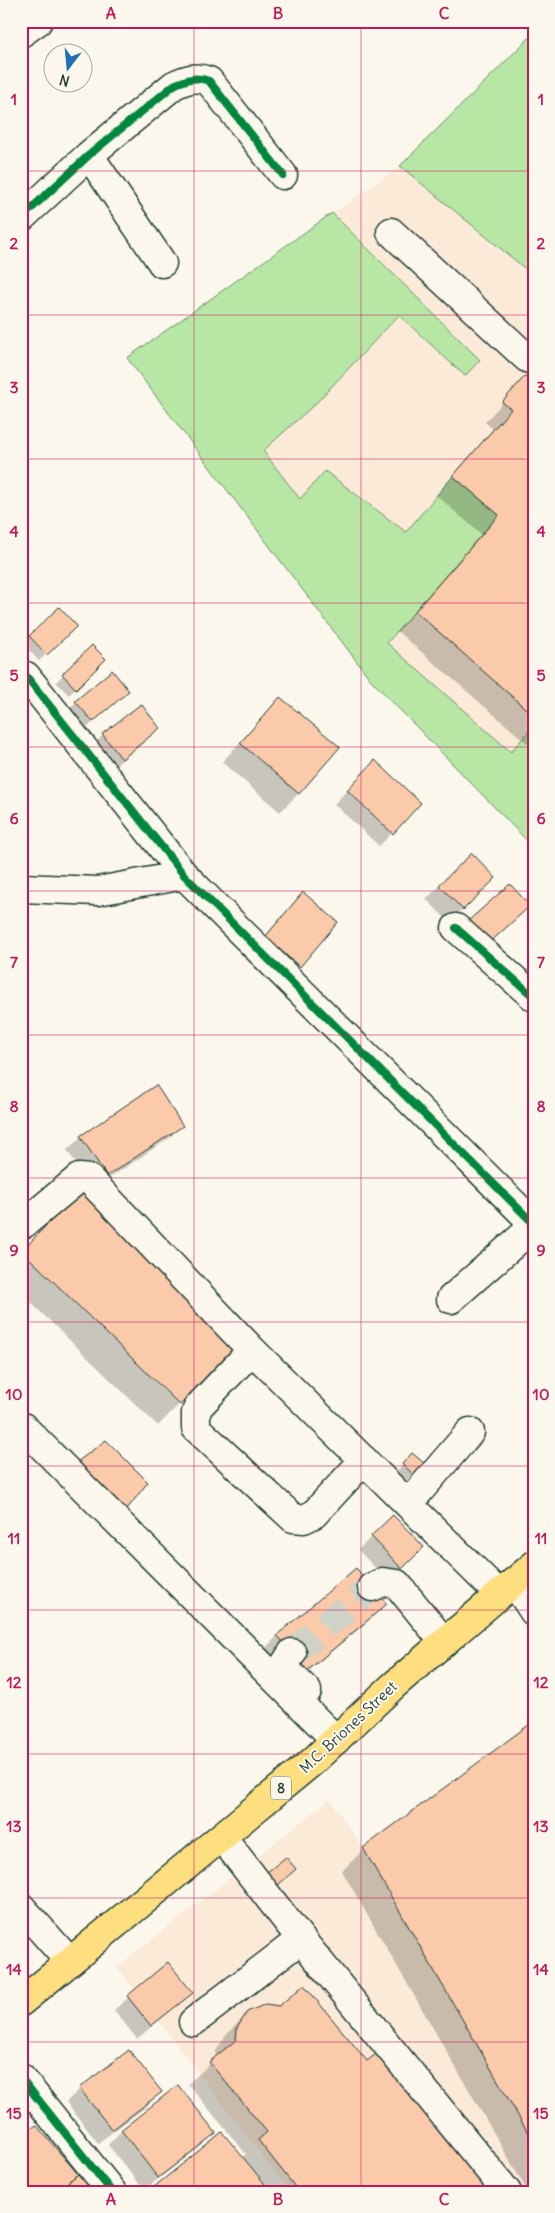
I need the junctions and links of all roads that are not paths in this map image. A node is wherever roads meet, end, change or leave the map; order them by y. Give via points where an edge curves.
1 (38, 21) edge
2 (21, 33) edge
3 (89, 155) junction
4 (284, 175) dead end
5 (21, 218) edge
6 (391, 232) dead end
7 (162, 263) dead end
8 (534, 361) edge
9 (26, 676) dead end
10 (184, 875) junction
11 (21, 888) edge
12 (456, 928) dead end
13 (534, 997) edge
14 (25, 1223) dead end
15 (534, 1225) edge
16 (452, 1300) dead end
17 (252, 1350) junction
18 (23, 1427) dead end
19 (470, 1432) dead end
20 (364, 1460) junction
21 (408, 1504) junction
22 (516, 1580) edge
23 (372, 1587) tunnel mouth
24 (534, 1612) edge
25 (444, 1642) junction
26 (292, 1653) dead end
27 (341, 1736) junction
28 (222, 1837) junction
29 (21, 1907) edge
30 (301, 1939) junction
31 (69, 1961) junction
32 (21, 2002) edge
33 (193, 2022) dead end
34 (21, 2078) edge
35 (112, 2192) edge
36 (507, 2192) edge

1 - 2 street
3 - 4 street via 174,85 199,77 209,81
3 - 5 street
3 - 7 street
6 - 8 street
9 - 10 street
10 - 11 street via 98,891
10 - 15 street
12 - 13 street
14 - 17 street via 79,1178 89,1179
15 - 16 street
17 - 20 street
17 - 20 street via 199,1406 196,1428 293,1518 304,1519 314,1514
18 - 27 street
19 - 21 street
20 - 21 street
21 - 22 street
22 - 24 street
22 - 25 main road, M.C. Briones Street / 8
23 - 25 street via 383,1582 397,1584
25 - 27 main road, M.C. Briones Street / 8
26 - 27 street via 285,1664 287,1670
27 - 28 main road, M.C. Briones Street / 8
28 - 30 street
28 - 31 main road, M.C. Briones Street / 8
29 - 31 street
30 - 33 street
30 - 36 street
31 - 32 main road, M.C. Briones Street / 8
34 - 35 street

